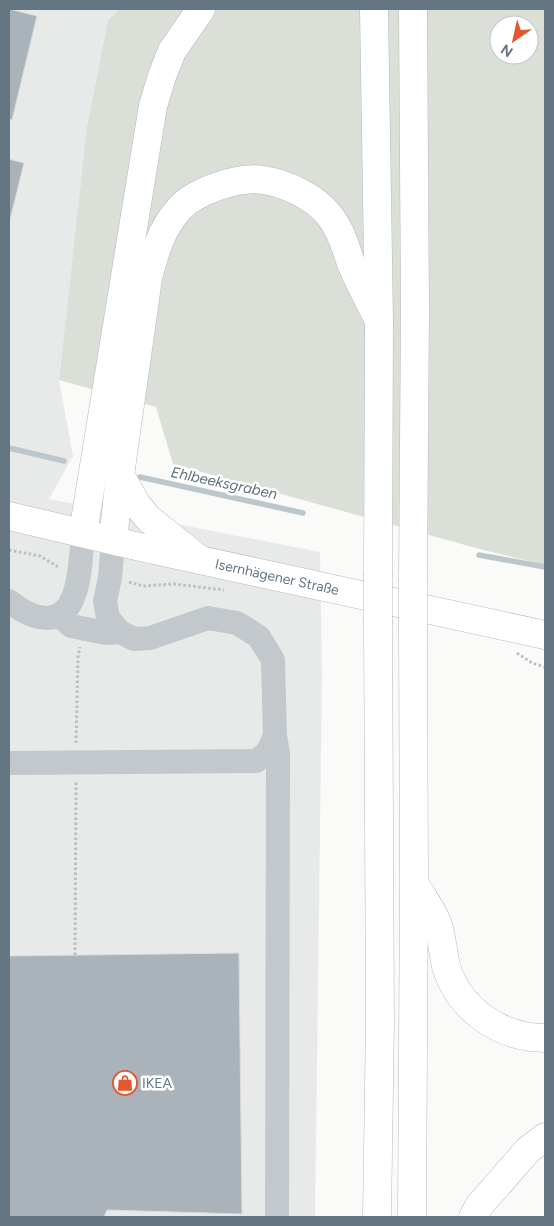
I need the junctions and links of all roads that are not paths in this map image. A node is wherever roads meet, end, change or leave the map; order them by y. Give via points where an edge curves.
1 (202, 9) edge
2 (374, 9) edge
3 (413, 9) edge
4 (379, 321) junction
5 (120, 475) junction
6 (9, 516) edge
7 (83, 533) junction
8 (113, 540) junction
9 (200, 560) junction
10 (9, 601) edge
11 (60, 615) junction
12 (120, 632) junction
13 (545, 635) edge
14 (275, 736) junction
15 (9, 763) edge
16 (414, 883) junction
17 (545, 1038) edge
18 (545, 1137) edge
19 (277, 1217) edge
20 (377, 1217) edge
21 (412, 1217) edge
22 (473, 1217) edge

1 - 7 main road via 172,51 153,106
2 - 4 main road
3 - 16 main road, bridge
4 - 5 main road via 351,264 343,237 328,214 308,198 287,186 261,179 238,181 198,194 180,207 156,248 148,278
4 - 20 main road, bridge via 380,1021
5 - 8 main road
5 - 9 main road via 149,520
6 - 7 main road, Isernhägener Straße
7 - 8 main road, Isernhägener Straße
7 - 11 lane via 74,594 68,608
8 - 9 main road, Isernhägener Straße
8 - 12 lane via 104,602 108,618
9 - 13 main road, Isernhägener Straße
10 - 11 lane via 20,610 44,619
11 - 12 lane via 71,626 106,634
12 - 14 lane via 134,639 150,638 208,618 237,623 259,637 273,660
14 - 15 lane via 267,753 256,761
14 - 19 lane via 278,752
16 - 17 main road via 438,924 447,967 456,989 468,1005 486,1021 510,1033
16 - 21 main road
18 - 22 main road via 528,1150

